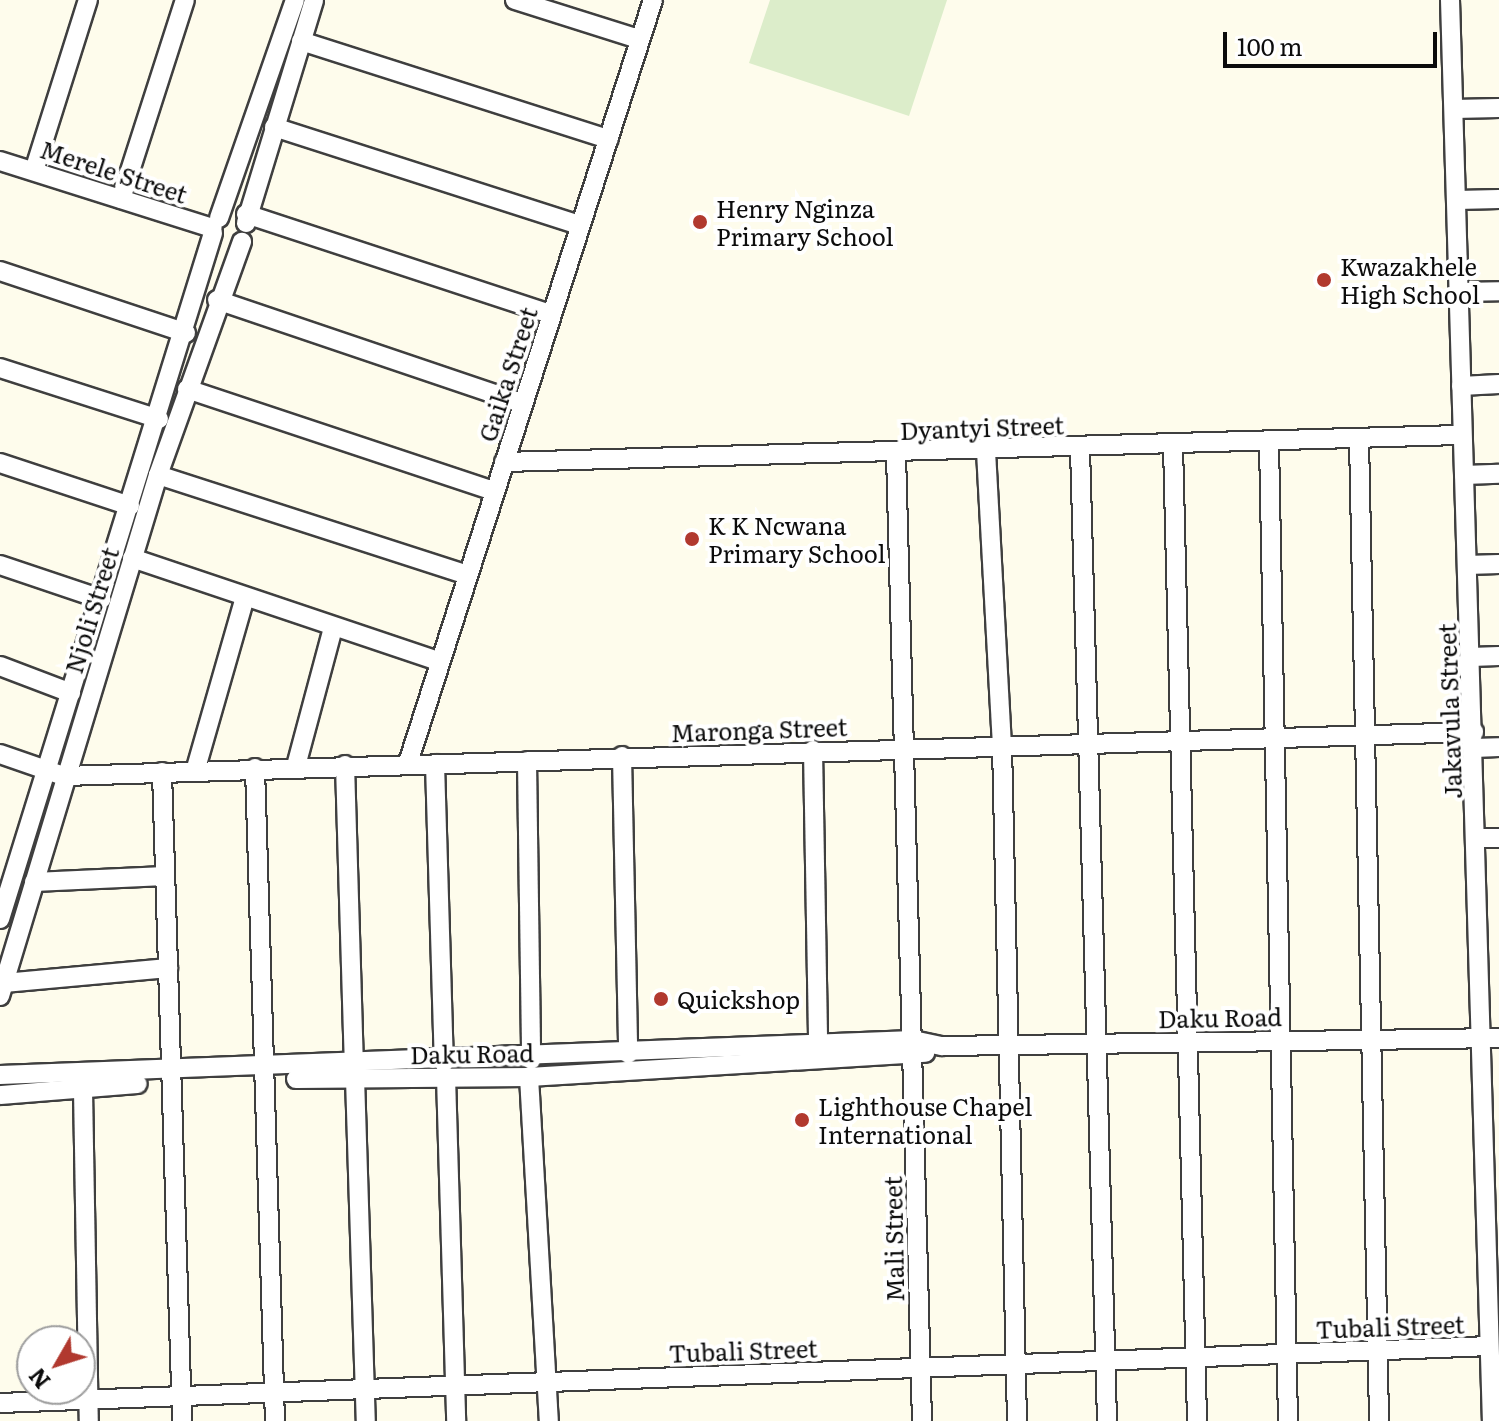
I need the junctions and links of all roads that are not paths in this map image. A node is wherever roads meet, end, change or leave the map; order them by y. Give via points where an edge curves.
1 (88, 0) edge
2 (185, 0) edge
3 (295, 0) edge
4 (314, 0) edge
5 (515, 0) edge
6 (653, 0) edge
7 (1450, 0) edge
8 (639, 39) junction
9 (301, 41) junction
10 (1499, 108) edge
11 (1454, 109) junction
12 (274, 127) junction
13 (609, 139) junction
14 (0, 161) edge
15 (34, 171) junction
16 (121, 199) junction
17 (1499, 199) edge
18 (1457, 200) junction
19 (580, 225) junction
20 (215, 226) junction
21 (245, 227) junction
22 (0, 271) edge
23 (1499, 291) edge
24 (1460, 292) junction
25 (217, 300) junction
26 (551, 314) junction
27 (186, 333) junction
28 (0, 368) edge
29 (1499, 384) edge
30 (1461, 386) junction
31 (187, 389) junction
32 (522, 403) junction
33 (159, 419) junction
34 (1461, 435) junction
35 (1359, 439) junction
36 (1269, 442) junction
37 (1173, 445) junction
38 (1080, 448) junction
39 (986, 451) junction
40 (896, 454) junction
41 (504, 462) junction
42 (0, 463) edge
43 (1499, 474) edge
44 (158, 475) junction
45 (1464, 475) junction
46 (494, 491) junction
47 (130, 506) junction
48 (132, 558) junction
49 (1499, 564) edge
50 (0, 565) edge
51 (1467, 565) junction
52 (467, 575) junction
53 (101, 599) junction
54 (244, 601) junction
55 (333, 628) junction
56 (1499, 656) edge
57 (1471, 657) junction
58 (438, 661) junction
59 (0, 666) edge
60 (71, 693) junction
61 (1366, 735) junction
62 (1275, 737) junction
63 (1184, 740) junction
64 (1474, 740) junction
65 (1091, 743) junction
66 (1002, 745) junction
67 (1499, 747) edge
68 (813, 750) junction
69 (909, 750) junction
70 (0, 754) edge
71 (622, 756) junction
72 (527, 761) junction
73 (408, 763) junction
74 (435, 764) junction
75 (345, 765) junction
76 (296, 766) junction
77 (196, 768) junction
78 (255, 768) junction
79 (162, 772) junction
80 (55, 773) junction
81 (1478, 838) junction
82 (1499, 838) edge
83 (0, 849) edge
84 (19, 855) junction
85 (165, 876) junction
86 (34, 882) junction
87 (0, 919) edge
88 (1499, 931) edge
89 (1479, 932) junction
90 (168, 968) junction
91 (2, 989) edge
92 (1282, 1039) junction
93 (1490, 1039) edge
94 (1190, 1040) junction
95 (1375, 1040) junction
96 (818, 1044) junction
97 (1099, 1044) junction
98 (1007, 1045) junction
99 (914, 1048) junction
100 (628, 1054) junction
101 (530, 1068) junction
102 (445, 1070) junction
103 (355, 1071) junction
104 (262, 1074) junction
105 (0, 1075) edge
106 (172, 1077) junction
107 (83, 1090) junction
108 (0, 1095) edge
109 (1492, 1156) edge
110 (1493, 1249) edge
111 (87, 1325) edge
112 (1491, 1337) edge
113 (1376, 1351) junction
114 (1286, 1354) junction
115 (1195, 1358) junction
116 (1104, 1359) junction
117 (1015, 1360) junction
118 (920, 1363) junction
119 (548, 1381) junction
120 (455, 1387) junction
121 (365, 1389) junction
122 (274, 1392) junction
123 (181, 1395) junction
124 (96, 1397) edge
125 (182, 1421) edge
126 (275, 1421) edge
127 (366, 1421) edge
128 (456, 1421) edge
129 (549, 1421) edge
130 (922, 1421) edge
131 (1017, 1421) edge
132 (1107, 1421) edge
133 (1197, 1421) edge
134 (1288, 1421) edge
135 (1379, 1421) edge
136 (1492, 1421) edge

1 - 15 street
2 - 16 street
3 - 20 street, Njoli Street
4 - 9 street, Njoli Street
5 - 8 street
6 - 8 street, Gaika Street
7 - 11 street, Jakavula Street
8 - 13 street, Gaika Street
9 - 12 street, Njoli Street
9 - 13 street
10 - 11 street
11 - 18 street, Jakavula Street
12 - 19 street
12 - 21 street, Njoli Street
13 - 19 street, Gaika Street
14 - 15 street, Merele Street
15 - 16 street, Merele Street
16 - 20 street, Merele Street
17 - 18 street
18 - 24 street, Jakavula Street
19 - 26 street, Gaika Street
20 - 21 street via 235,215
20 - 21 street via 227,248
20 - 27 street, Njoli Street
21 - 25 street, Njoli Street
21 - 26 street
22 - 27 street
23 - 24 street
24 - 30 street, Jakavula Street
25 - 31 street, Njoli Street
25 - 32 street
26 - 32 street, Gaika Street
27 - 33 street, Njoli Street
28 - 33 street
29 - 30 street
30 - 34 street, Jakavula Street
31 - 44 street, Njoli Street
31 - 46 street
32 - 41 street, Gaika Street
33 - 47 street, Njoli Street
34 - 35 street, Dyantyi Street
34 - 45 street, Jakavula Street
35 - 36 street, Dyantyi Street
35 - 61 street
36 - 37 street, Dyantyi Street
36 - 62 street
37 - 38 street, Dyantyi Street
37 - 63 street
38 - 39 street, Dyantyi Street
38 - 65 street
39 - 40 street, Dyantyi Street
39 - 66 street
40 - 41 street, Dyantyi Street
40 - 69 street, Mali Street via 901,721
41 - 46 street, Gaika Street
42 - 47 street
43 - 45 street
44 - 48 street, Njoli Street
44 - 52 street
45 - 51 street, Jakavula Street
46 - 52 street, Gaika Street
47 - 53 street, Njoli Street
48 - 54 street
48 - 80 street, Njoli Street
49 - 51 street
50 - 53 street
51 - 57 street, Jakavula Street
52 - 58 street, Gaika Street
53 - 60 street, Njoli Street
54 - 55 street
54 - 77 street
55 - 58 street
55 - 76 street
56 - 57 street
57 - 64 street, Jakavula Street
58 - 73 street, Gaika Street
59 - 60 street
60 - 80 street, Njoli Street
61 - 62 street, Maronga Street
61 - 64 street, Maronga Street
61 - 95 street
62 - 63 street, Maronga Street
62 - 92 street
63 - 65 street, Maronga Street
63 - 94 street
64 - 67 street, Maronga Street
64 - 81 street, Jakavula Street
65 - 66 street, Maronga Street
65 - 97 street
66 - 69 street, Maronga Street
66 - 98 street
68 - 69 street, Maronga Street
68 - 71 street, Maronga Street
68 - 96 street
69 - 99 street, Mali Street
70 - 80 street
71 - 72 street, Maronga Street
71 - 100 street
72 - 74 street, Maronga Street
72 - 101 street
73 - 74 street, Maronga Street
73 - 75 street, Maronga Street
74 - 102 street
75 - 76 street, Maronga Street
75 - 103 street
76 - 78 street, Maronga Street
77 - 78 street, Maronga Street
77 - 79 street, Maronga Street
78 - 104 street
79 - 80 street, Maronga Street
79 - 85 street
80 - 84 street, Njoli Street
80 - 86 street, Njoli Street
81 - 82 street
81 - 89 street, Jakavula Street
83 - 84 street
84 - 87 street, Njoli Street
85 - 86 street
85 - 90 street
86 - 91 street, Njoli Street
88 - 89 street
89 - 93 street, Jakavula Street
90 - 91 street
90 - 106 street
92 - 94 street, Daku Road
92 - 95 street, Daku Road
92 - 114 street
93 - 95 street, Daku Road
93 - 109 street, Jakavula Street
94 - 97 street, Daku Road
94 - 115 street
95 - 113 street
96 - 99 street, Daku Road
96 - 100 street, Daku Road
97 - 98 street, Daku Road
97 - 116 street
98 - 99 street, Daku Road
98 - 117 street
99 - 101 street, Daku Road
99 - 118 street, Mali Street
100 - 101 street, Daku Road
101 - 102 street, Daku Road
101 - 119 street
102 - 103 street, Daku Road
102 - 120 street
103 - 104 street, Daku Road
103 - 121 street
104 - 106 street, Daku Road
104 - 122 street
105 - 106 street, Daku Road
106 - 107 street, Daku Road
106 - 123 street
107 - 108 street, Daku Road
107 - 111 street
109 - 110 street, Jakavula Street
110 - 112 street, Jakavula Street
112 - 113 street, Tubali Street
112 - 136 street, Jakavula Street
113 - 114 street, Tubali Street
113 - 135 street
114 - 115 street, Tubali Street
114 - 134 street
115 - 116 street, Tubali Street
115 - 133 street
116 - 117 street, Tubali Street
116 - 132 street
117 - 118 street, Tubali Street
117 - 131 street
118 - 119 street, Tubali Street
118 - 130 street, Mali Street
119 - 120 street, Tubali Street
119 - 129 street
120 - 121 street, Tubali Street
120 - 128 street
121 - 122 street, Tubali Street
121 - 127 street
122 - 123 street, Tubali Street
122 - 126 street
123 - 124 street, Tubali Street
123 - 125 street

